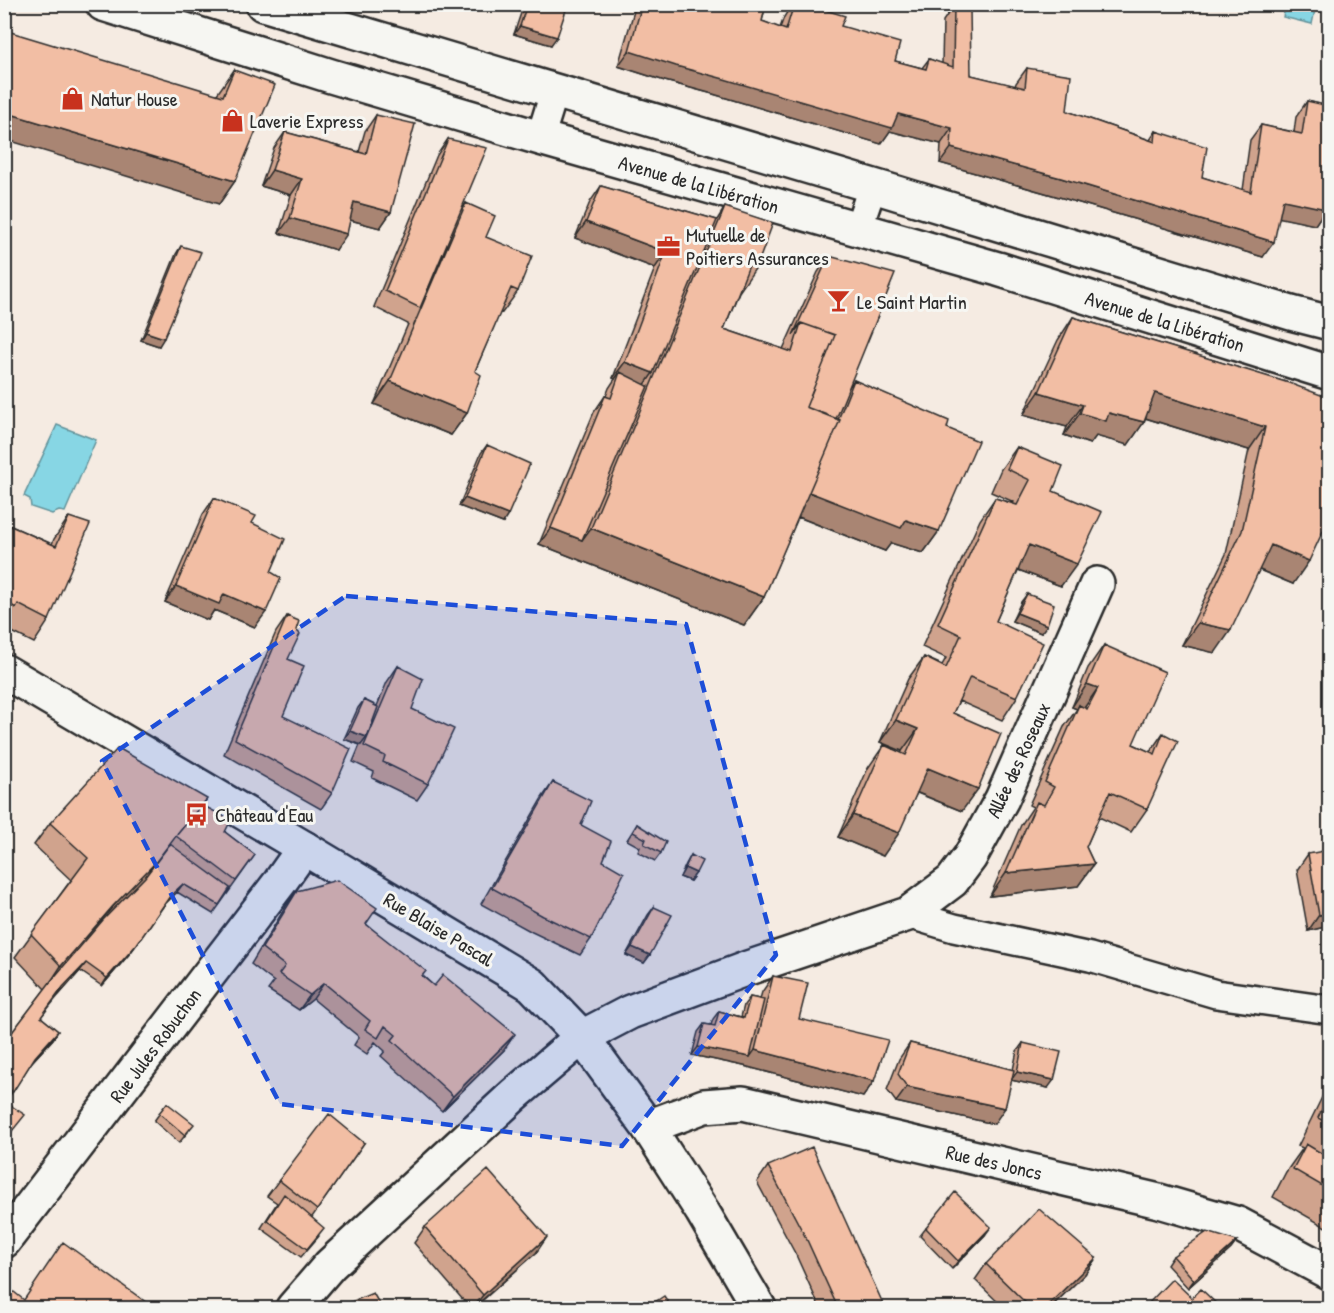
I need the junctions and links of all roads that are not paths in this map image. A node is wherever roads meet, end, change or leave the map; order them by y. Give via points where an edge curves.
1 (103, 4) edge
2 (263, 4) edge
3 (555, 90) junction
4 (540, 138) junction
5 (873, 186) junction
6 (858, 229) junction
7 (1329, 323) edge
8 (1329, 373) edge
9 (1097, 584) dead end
10 (4, 671) edge
11 (303, 848) junction
12 (909, 914) junction
13 (1329, 1010) edge
14 (582, 1037) junction
15 (648, 1127) junction
16 (4, 1241) edge
17 (1329, 1274) edge
18 (293, 1308) edge
19 (759, 1308) edge

1 - 4 street, Avenue de la Libération
2 - 3 street
3 - 4 lane
3 - 5 street
4 - 6 street, Avenue de la Libération
5 - 6 lane
5 - 7 street
6 - 8 street, Avenue de la Libération
9 - 12 street, Allée des Roseaux via 1002,799 970,857 952,881
10 - 11 street, Rue Blaise Pascal
11 - 14 street, Rue Blaise Pascal via 532,985
11 - 16 street, Rue Jules Robuchon
12 - 13 lane via 954,928 1090,957 1216,994
12 - 14 street, Allée des Roseaux via 630,1012
14 - 15 street, Rue Blaise Pascal
14 - 18 street, Allée des Roseaux via 330,1265
15 - 17 street, Rue des Joncs via 704,1106 743,1103 1182,1207 1239,1224
15 - 19 street, Rue Blaise Pascal

